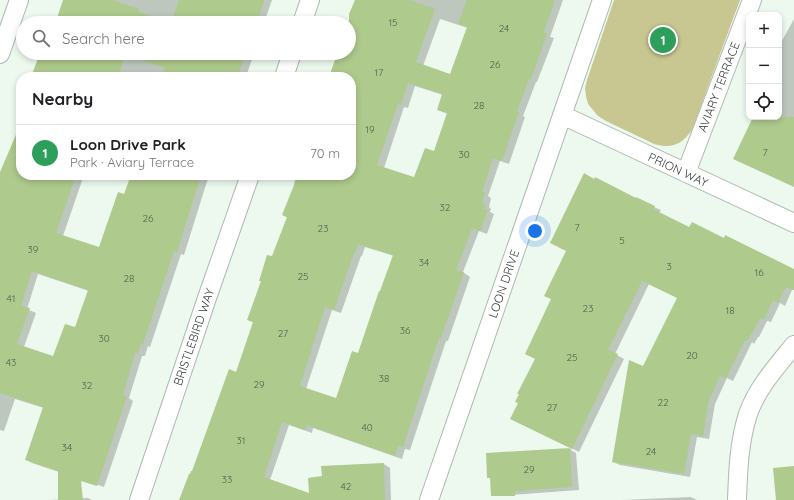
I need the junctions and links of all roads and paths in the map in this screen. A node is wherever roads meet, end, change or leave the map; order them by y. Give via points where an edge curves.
1 (19, 0) edge
2 (310, 0) edge
3 (602, 0) edge
4 (752, 0) edge
5 (304, 16) edge
6 (0, 54) edge
7 (290, 60) edge
8 (286, 72) edge
9 (562, 115) junction
10 (686, 174) junction
11 (248, 180) edge
12 (794, 223) edge
13 (794, 345) edge
14 (139, 500) edge
15 (429, 500) edge
16 (737, 500) edge

1 - 6 street
2 - 5 street
3 - 9 street, LOON DRIVE
4 - 10 street, AVIARY TERRACE
7 - 8 street
9 - 10 street, PRION WAY
9 - 15 street, LOON DRIVE
10 - 12 street, PRION WAY
11 - 14 street, BRISTLEBIRD WAY
13 - 16 street via 771,373 748,414 740,449

